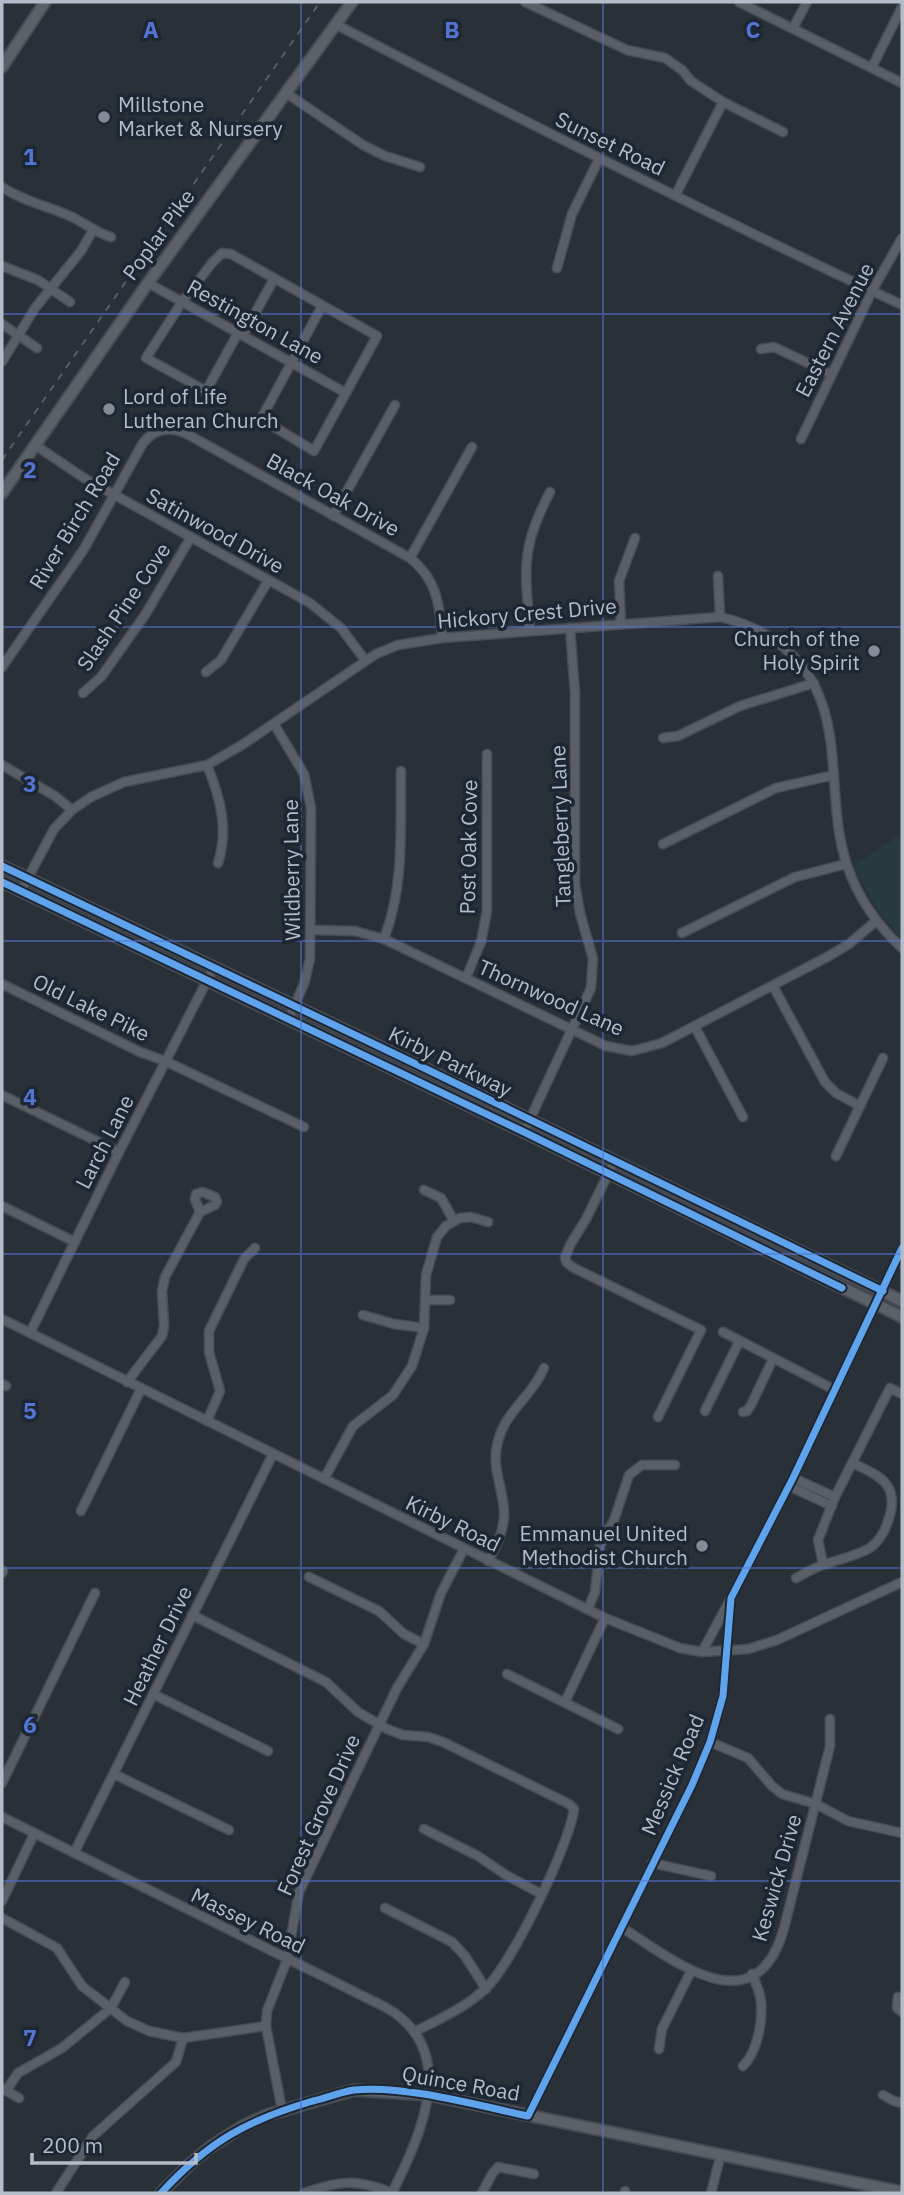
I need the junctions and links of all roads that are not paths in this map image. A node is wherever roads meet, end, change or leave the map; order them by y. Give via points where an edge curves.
1 (45, 2) edge
2 (352, 2) edge
3 (525, 2) edge
4 (739, 2) edge
5 (807, 2) edge
6 (902, 7) edge
7 (335, 24) junction
8 (793, 28) junction
9 (2, 67) edge
10 (872, 67) junction
11 (902, 83) edge
12 (286, 93) junction
13 (723, 102) junction
14 (783, 132) dead end
15 (599, 159) junction
16 (420, 167) dead end
17 (2, 187) edge
18 (676, 194) junction
19 (93, 229) junction
20 (111, 237) dead end
21 (902, 238) edge
22 (2, 266) edge
23 (556, 268) dead end
24 (274, 279) junction
25 (148, 283) junction
26 (50, 288) junction
27 (872, 291) junction
28 (70, 302) dead end
29 (182, 302) junction
30 (902, 305) edge
31 (322, 306) junction
32 (2, 324) edge
33 (240, 334) junction
34 (19, 335) junction
35 (37, 348) dead end
36 (761, 349) dead end
37 (2, 362) edge
38 (292, 362) junction
39 (831, 374) junction
40 (346, 393) junction
41 (395, 405) dead end
42 (158, 431) joint
43 (801, 439) dead end
44 (35, 445) junction
45 (472, 447) dead end
46 (550, 492) dead end
47 (2, 494) edge
48 (114, 495) junction
49 (333, 516) junction
50 (191, 537) junction
51 (635, 538) dead end
52 (410, 558) junction
53 (718, 576) dead end
54 (268, 581) junction
55 (720, 617) junction
56 (621, 624) junction
57 (570, 628) junction
58 (530, 631) junction
59 (442, 638) junction
60 (365, 660) junction
61 (2, 667) edge
62 (206, 673) dead end
63 (814, 683) junction
64 (83, 693) dead end
65 (274, 724) junction
66 (663, 738) dead end
67 (487, 754) dead end
68 (2, 765) edge
69 (207, 765) junction
70 (401, 771) dead end
71 (834, 775) junction
72 (72, 810) junction
73 (663, 844) dead end
74 (218, 863) dead end
75 (846, 864) junction
76 (2, 866) edge
77 (27, 878) junction
78 (2, 882) edge
79 (21, 891) junction
80 (876, 921) junction
81 (312, 930) junction
82 (682, 933) dead end
83 (384, 939) junction
84 (902, 948) edge
85 (214, 967) junction
86 (466, 978) junction
87 (207, 981) junction
88 (2, 984) edge
89 (773, 986) junction
90 (294, 1006) junction
91 (288, 1020) junction
92 (695, 1027) junction
93 (573, 1030) junction
94 (883, 1058) dead end
95 (165, 1061) junction
96 (2, 1095) edge
97 (860, 1106) junction
98 (743, 1117) dead end
99 (530, 1120) junction
100 (304, 1127) dead end
101 (524, 1132) junction
102 (119, 1152) junction
103 (836, 1156) dead end
104 (614, 1162) junction
105 (608, 1173) junction
106 (424, 1189) dead end
107 (2, 1206) edge
108 (200, 1212) dead end
109 (454, 1221) junction
110 (488, 1222) dead end
111 (75, 1242) junction
112 (255, 1248) dead end
113 (902, 1248) edge
114 (883, 1291) junction
115 (425, 1300) junction
116 (450, 1300) dead end
117 (902, 1301) edge
118 (876, 1304) junction
119 (363, 1315) dead end
120 (902, 1317) edge
121 (2, 1320) edge
122 (424, 1328) junction
123 (723, 1332) dead end
124 (30, 1333) junction
125 (739, 1342) junction
126 (773, 1359) junction
127 (544, 1368) dead end
128 (127, 1382) junction
129 (141, 1389) junction
130 (835, 1390) junction
131 (902, 1394) edge
132 (705, 1411) dead end
133 (743, 1412) dead end
134 (658, 1417) dead end
135 (207, 1421) junction
136 (272, 1454) junction
137 (852, 1463) junction
138 (675, 1465) dead end
139 (324, 1479) junction
140 (791, 1482) junction
141 (834, 1502) junction
142 (81, 1511) dead end
143 (464, 1549) junction
144 (488, 1561) junction
145 (823, 1564) junction
146 (309, 1577) dead end
147 (796, 1578) dead end
148 (902, 1582) edge
149 (95, 1593) dead end
150 (731, 1598) junction
151 (588, 1609) junction
152 (192, 1615) junction
153 (605, 1618) junction
154 (424, 1644) junction
155 (726, 1651) junction
156 (702, 1652) junction
157 (507, 1674) dead end
158 (153, 1694) junction
159 (565, 1702) junction
160 (830, 1719) dead end
161 (379, 1724) junction
162 (618, 1729) dead end
163 (710, 1742) junction
164 (268, 1751) dead end
165 (114, 1774) junction
166 (2, 1783) edge
167 (816, 1804) junction
168 (2, 1817) edge
169 (424, 1829) dead end
170 (229, 1830) dead end
171 (902, 1833) edge
172 (34, 1834) junction
173 (74, 1853) junction
174 (652, 1863) junction
175 (711, 1876) dead end
176 (541, 1894) junction
177 (2, 1901) edge
178 (385, 1908) dead end
179 (2, 1917) edge
180 (621, 1927) junction
181 (287, 1960) junction
182 (691, 1971) junction
183 (752, 1975) junction
184 (125, 1982) dead end
185 (486, 1989) junction
186 (898, 1997) dead end
187 (111, 2008) junction
188 (902, 2012) edge
189 (267, 2026) junction
190 (414, 2032) junction
191 (183, 2038) junction
192 (659, 2049) dead end
193 (743, 2066) dead end
194 (4, 2090) edge
195 (429, 2095) junction
196 (883, 2095) dead end
197 (19, 2098) dead end
198 (902, 2104) edge
199 (282, 2110) junction
200 (528, 2116) junction
201 (721, 2154) junction
202 (534, 2174) dead end
203 (902, 2192) edge
204 (56, 2193) edge
205 (161, 2193) edge
206 (304, 2193) edge
207 (393, 2193) edge
208 (482, 2193) edge
209 (711, 2193) edge

1 - 9 main road
2 - 7 main road, Poplar Pike
3 - 13 street via 627,50 665,58
4 - 8 street
5 - 8 street
6 - 10 street
7 - 12 main road, Poplar Pike
7 - 15 street, Sunset Road
8 - 10 street
10 - 11 street
12 - 16 street via 363,145
12 - 25 main road, Poplar Pike
13 - 14 street
13 - 18 street
15 - 18 street, Sunset Road
15 - 23 street via 572,214
17 - 19 street
18 - 27 street, Sunset Road
19 - 20 street
19 - 26 street
21 - 27 street, Eastern Avenue
22 - 26 street
24 - 29 street via 226,253 218,256
24 - 31 street
24 - 33 street
25 - 29 street, Restington Lane
25 - 44 main road, Poplar Pike
26 - 28 street
26 - 34 street
27 - 30 street, Sunset Road
27 - 39 street, Eastern Avenue
29 - 33 street, Restington Lane
29 - 33 street via 146,358 206,391
31 - 38 street
31 - 40 street via 377,336
32 - 34 street
33 - 38 street, Restington Lane
34 - 35 street
34 - 37 street
36 - 39 street via 774,347
38 - 40 street, Restington Lane
38 - 40 street via 261,419 314,451
39 - 43 street, Eastern Avenue
41 - 49 street
42 - 48 street, River Birch Road via 143,443
42 - 49 street, Black Oak Drive via 175,429 187,434
44 - 47 main road, Poplar Pike
44 - 48 street, Satinwood Drive
45 - 52 street
46 - 58 street via 527,546
48 - 50 street, Satinwood Drive
48 - 61 street, River Birch Road via 77,560
49 - 52 street, Black Oak Drive
50 - 54 street, Satinwood Drive
50 - 64 street, Slash Pine Cove via 145,615 101,677
51 - 56 street via 619,581
52 - 59 street, Black Oak Drive via 435,590
53 - 55 street
54 - 60 street, Satinwood Drive via 325,614
54 - 62 street via 220,660
55 - 56 street, Hickory Crest Drive
55 - 63 street, Hickory Crest Drive via 775,640 798,660
56 - 57 street, Hickory Crest Drive
57 - 58 street, Hickory Crest Drive
57 - 93 street, Tangleberry Lane via 575,693 575,884 594,968 589,996
58 - 59 street, Hickory Crest Drive
59 - 60 street, Hickory Crest Drive via 398,645
60 - 65 street, Hickory Crest Drive
63 - 66 street via 740,706 678,736
63 - 71 street, Hickory Crest Drive via 828,723
65 - 69 street, Hickory Crest Drive
65 - 81 street, Wildberry Lane via 309,788
67 - 86 street, Post Oak Cove via 487,911 481,942
68 - 72 street
69 - 72 street, Hickory Crest Drive via 118,784
69 - 74 street via 223,822
70 - 83 street via 399,887
71 - 73 street via 776,788
71 - 75 street, Hickory Crest Drive
72 - 77 street, Hickory Crest Drive via 48,838
75 - 80 street, Hickory Crest Drive
75 - 82 street via 795,877
76 - 77 main road, Kirby Parkway
77 - 79 street, Hickory Crest Drive
77 - 85 main road, Kirby Parkway
78 - 79 main road, Kirby Parkway
79 - 87 main road, Kirby Parkway
80 - 84 street, Hickory Crest Drive
80 - 89 street, Thornwood Lane via 839,951
81 - 83 street, Thornwood Lane
81 - 90 street, Wildberry Lane via 309,969
83 - 86 street, Thornwood Lane
85 - 87 street, Larch Lane
85 - 90 main road, Kirby Parkway
86 - 93 street, Thornwood Lane
87 - 91 main road, Kirby Parkway
87 - 95 street, Larch Lane
88 - 95 street, Old Lake Pike
89 - 92 street, Thornwood Lane
89 - 97 street via 825,1082
90 - 91 street, Wildberry Lane
90 - 99 main road, Kirby Parkway
91 - 101 main road, Kirby Parkway
92 - 93 street, Thornwood Lane via 653,1047 632,1051 611,1048
92 - 98 street
93 - 99 street, Tangleberry Lane
94 - 97 street
95 - 100 street, Old Lake Pike
95 - 102 street, Larch Lane
96 - 102 street
97 - 103 street
99 - 101 street, Tangleberry Lane
99 - 104 main road, Kirby Parkway
101 - 105 main road, Kirby Parkway
102 - 111 street, Larch Lane
104 - 105 street
104 - 114 main road, Kirby Parkway
105 - 118 main road, Kirby Parkway
105 - 134 street via 569,1245 566,1261 701,1330
106 - 109 street via 444,1202
107 - 111 street
108 - 128 street via 165,1277 162,1336
109 - 110 street via 471,1217
109 - 115 street via 440,1233 431,1252
111 - 124 street, Larch Lane
112 - 135 street via 242,1263 209,1331 209,1352 220,1391
113 - 114 street, Messick Road
114 - 117 main road, Kirby Parkway
114 - 118 street, Messick Road
115 - 116 street
115 - 122 street
118 - 120 main road, Kirby Parkway
118 - 130 street, Messick Road
119 - 122 street
121 - 124 street, Kirby Road
122 - 139 street via 404,1381 388,1400 353,1426
123 - 125 street
124 - 128 street, Kirby Road
125 - 126 street
125 - 132 street
126 - 130 street
126 - 133 street via 751,1405
127 - 144 street via 497,1442 495,1469 504,1516
128 - 129 street, Kirby Road
129 - 135 street, Kirby Road
129 - 142 street
130 - 140 street, Messick Road
131 - 137 street via 890,1388
135 - 136 street, Kirby Road
136 - 139 street, Kirby Road
136 - 152 street, Heather Drive
137 - 141 street
137 - 145 street via 887,1484 893,1503 887,1527 876,1543
138 - 151 street via 647,1464 629,1475 616,1517 600,1546 595,1592
139 - 143 street, Kirby Road
140 - 141 street
140 - 150 street, Messick Road
141 - 145 street via 818,1541
143 - 144 street, Kirby Road
143 - 154 street, Forest Grove Drive via 441,1593
144 - 151 street, Kirby Road
145 - 147 street
146 - 154 street via 379,1611 404,1634
148 - 155 street, Kirby Road via 768,1644
149 - 166 street
150 - 155 street, Messick Road
150 - 156 street
151 - 153 street, Kirby Road
152 - 158 street, Heather Drive
152 - 161 street via 321,1679
153 - 156 street, Kirby Road via 680,1648
153 - 159 street
154 - 161 street, Forest Grove Drive
155 - 156 street, Kirby Road
155 - 163 street, Messick Road via 723,1696
157 - 159 street
158 - 164 street
158 - 165 street, Heather Drive
159 - 162 street
160 - 167 street, Keswick Drive via 831,1740
161 - 176 street via 397,1733 443,1742 574,1809
161 - 181 street, Forest Grove Drive via 299,1892
163 - 167 street via 748,1758 782,1794
163 - 174 street, Messick Road
165 - 170 street
165 - 173 street, Heather Drive
167 - 171 street via 848,1821
167 - 183 street, Keswick Drive via 780,1944
168 - 172 street, Massey Road
169 - 176 street
172 - 173 street, Massey Road
172 - 177 street
173 - 181 street, Massey Road
174 - 175 street
174 - 180 street, Messick Road
176 - 185 street via 504,1966
178 - 185 street via 452,1942
179 - 187 street via 57,1948 82,1986
180 - 182 street
180 - 200 street, Messick Road
181 - 189 street, Forest Grove Drive via 267,2011
181 - 190 street, Massey Road via 390,2010
182 - 183 street via 719,1980
182 - 192 street via 662,2029
183 - 193 street via 761,2013 752,2055
184 - 187 street
185 - 190 street
186 - 188 street via 897,2008
187 - 191 street via 149,2031
187 - 194 street via 62,2049 18,2073
189 - 191 street
189 - 199 street, Forest Grove Drive
190 - 195 street, Massey Road via 426,2060
191 - 204 street via 176,2062 93,2136
194 - 197 street
195 - 199 main road, Quince Road via 354,2090
195 - 200 main road, Quince Road
195 - 207 street, Massey Road via 418,2139
196 - 198 street
199 - 205 main road, Quince Road via 220,2140
200 - 201 main road, Quince Road
201 - 203 main road, Quince Road
201 - 209 street
202 - 208 street via 498,2168
206 - 207 street via 354,2182

